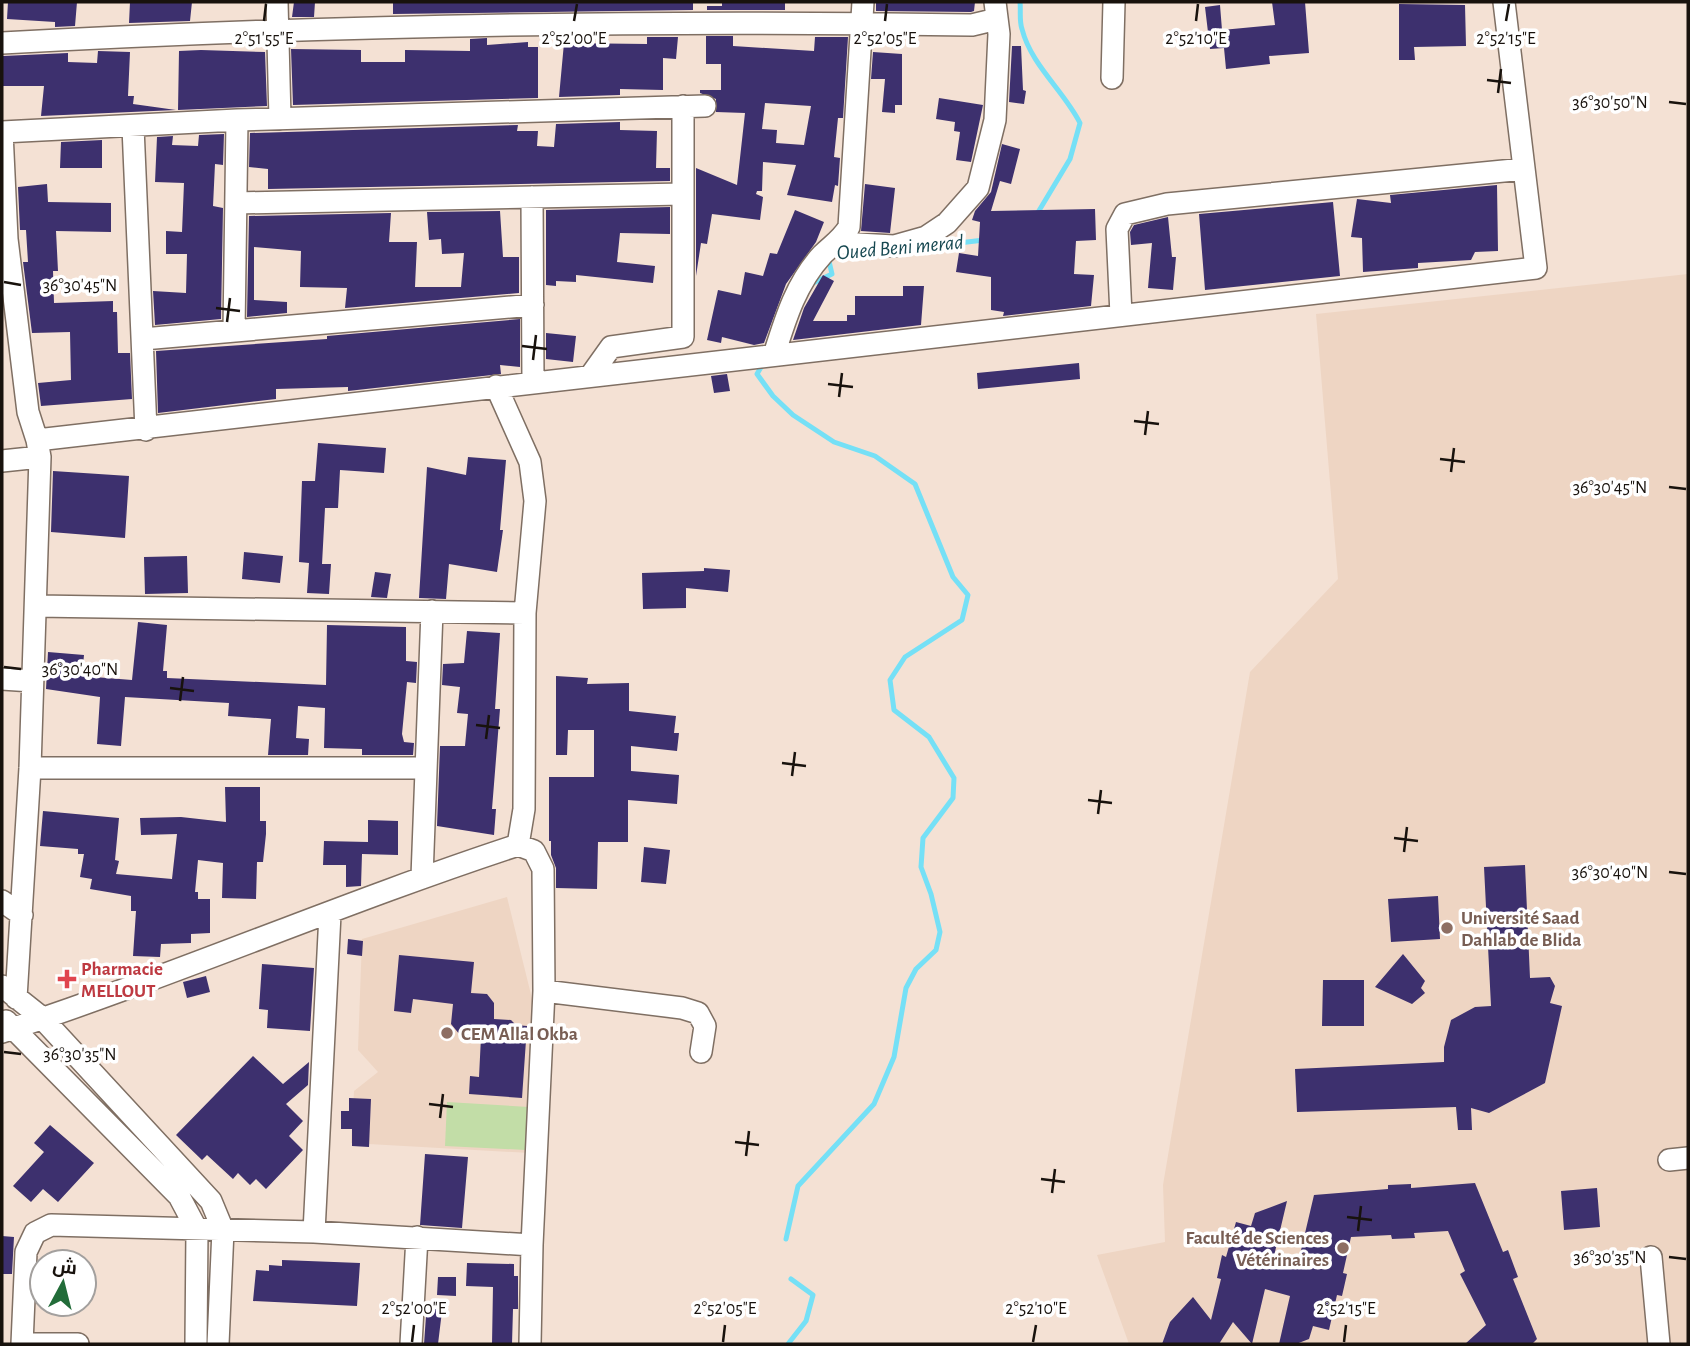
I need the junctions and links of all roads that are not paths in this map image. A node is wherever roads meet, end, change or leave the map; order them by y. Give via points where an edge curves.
1 (277, 2) edge
2 (863, 2) edge
3 (1114, 2) edge
4 (1504, 2) edge
5 (996, 10) edge
6 (863, 23) junction
7 (278, 31) junction
8 (2, 43) edge
9 (1112, 78) dead end
10 (683, 106) junction
11 (705, 106) dead end
12 (280, 119) junction
13 (237, 120) junction
14 (133, 127) junction
15 (2, 132) edge
16 (1524, 169) junction
17 (682, 194) junction
18 (532, 197) junction
19 (236, 203) junction
20 (4, 239) edge
21 (839, 243) junction
22 (533, 305) junction
23 (1121, 315) junction
24 (234, 331) junction
25 (142, 339) junction
26 (774, 355) junction
27 (591, 375) junction
28 (533, 382) junction
29 (496, 386) junction
30 (146, 430) junction
31 (38, 449) junction
32 (2, 461) edge
33 (36, 606) junction
34 (432, 611) junction
35 (525, 613) junction
36 (2, 679) edge
37 (32, 681) junction
38 (30, 768) junction
39 (426, 768) junction
40 (518, 845) junction
41 (422, 877) junction
42 (2, 901) edge
43 (330, 914) junction
44 (22, 915) junction
45 (544, 991) junction
46 (9, 992) edge
47 (41, 1017) junction
48 (6, 1026) edge
49 (701, 1052) dead end
50 (197, 1230) junction
51 (223, 1230) junction
52 (314, 1231) junction
53 (416, 1237) junction
54 (532, 1245) junction
55 (1651, 1257) dead end
56 (22, 1344) edge
57 (78, 1344) edge
58 (196, 1344) edge
59 (218, 1344) edge
60 (411, 1344) edge
61 (530, 1344) edge
62 (1659, 1344) edge

1 - 7 street
2 - 6 street
3 - 9 street
4 - 16 street
5 - 6 street via 972,25
5 - 21 street via 995,120 978,188 947,223 926,237 894,246
6 - 7 street via 661,22
6 - 21 street via 849,227
7 - 8 street
7 - 12 street
10 - 11 street
10 - 12 street
10 - 17 street
12 - 13 street
13 - 14 street
13 - 19 street
14 - 15 street
14 - 25 street
15 - 20 street
16 - 23 street via 1167,204 1125,214 1117,229
16 - 23 street via 1536,268
17 - 18 street
17 - 27 street via 682,337 611,347
18 - 19 street
18 - 22 street
19 - 24 street
20 - 31 street via 28,412
21 - 26 street via 823,255 791,302
22 - 24 street
22 - 28 street
23 - 26 street
24 - 25 street
25 - 30 street
26 - 27 street
27 - 28 street
28 - 29 street
29 - 30 street
29 - 35 street via 530,462 535,501
30 - 31 street
31 - 32 street
31 - 33 street
33 - 34 street
33 - 37 street
34 - 35 street
34 - 39 street
35 - 40 street via 524,809
36 - 37 street
37 - 38 street
38 - 39 street
38 - 44 street
39 - 41 street
40 - 41 street
40 - 45 street via 534,852 543,870
41 - 43 street
42 - 44 street
43 - 47 street
43 - 52 street
44 - 46 street
45 - 49 street via 698,1013 705,1026
45 - 54 street
46 - 47 street
47 - 48 street
47 - 51 street via 211,1201
48 - 50 street via 179,1196
50 - 51 street
50 - 56 street via 51,1225 35,1233 26,1252
50 - 58 street
51 - 52 street
51 - 59 street
52 - 53 street
53 - 54 street
53 - 60 street
54 - 61 street
55 - 62 street
56 - 57 street

